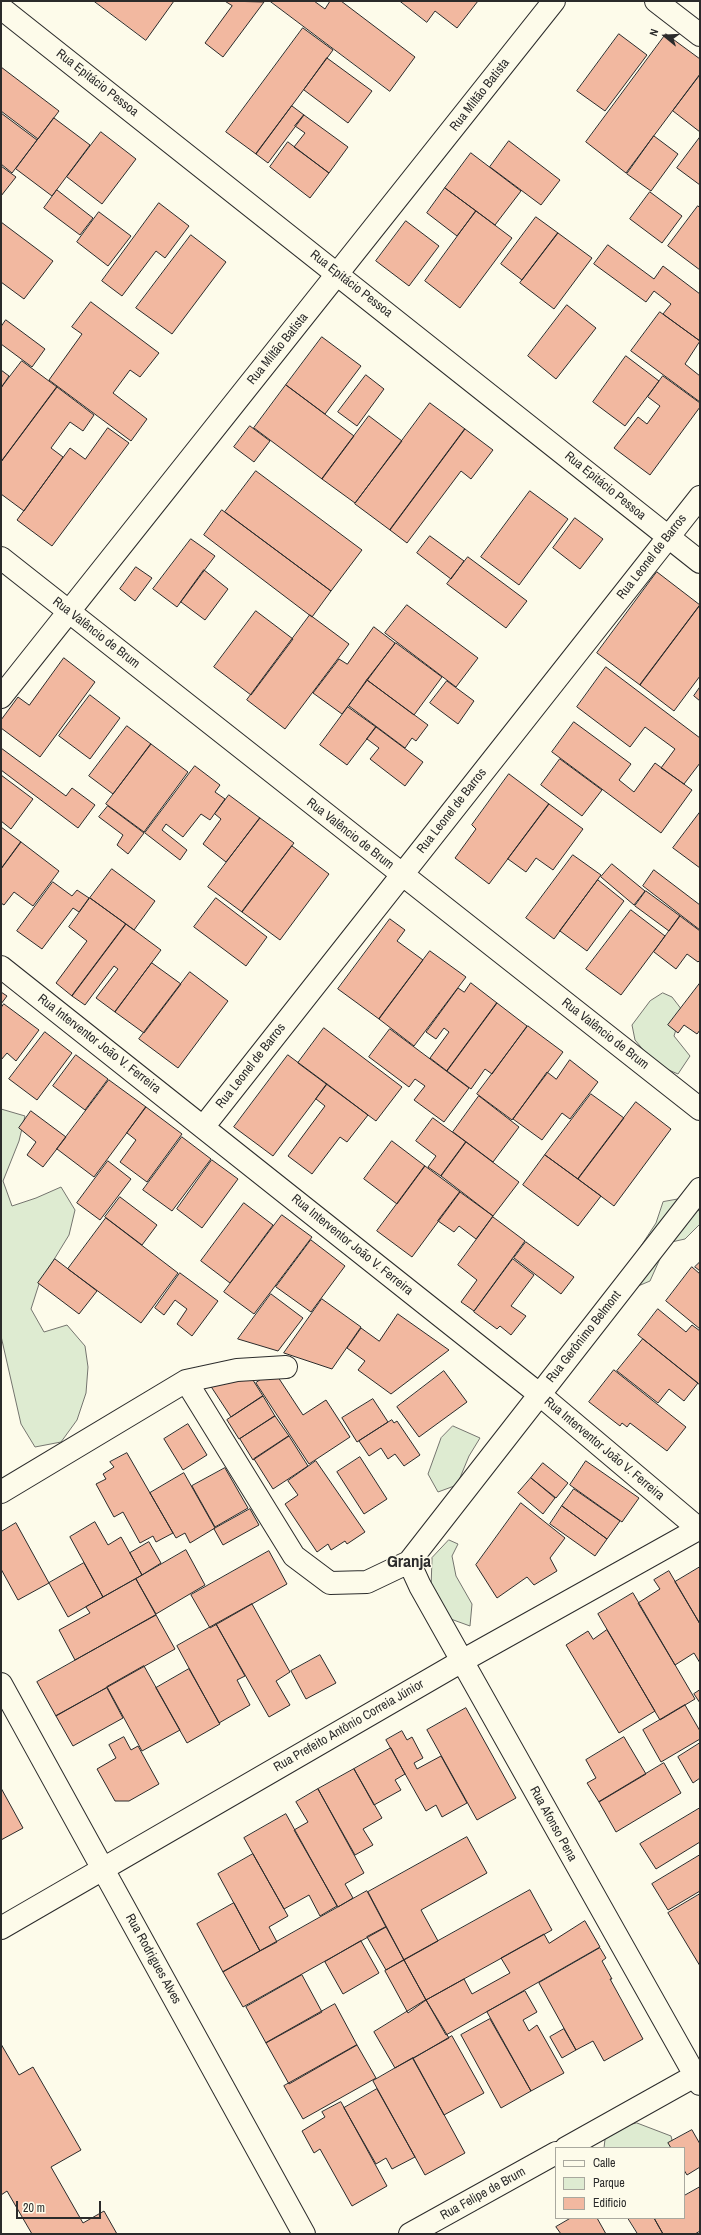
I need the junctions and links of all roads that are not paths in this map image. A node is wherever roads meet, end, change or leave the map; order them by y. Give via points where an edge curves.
1 (3, 1) edge
2 (554, 1) edge
3 (656, 1) edge
4 (1, 4) edge
5 (1, 8) edge
6 (700, 35) edge
7 (338, 274) junction
8 (700, 497) edge
9 (668, 537) junction
10 (1, 558) edge
11 (700, 562) edge
12 (69, 611) junction
13 (1, 697) edge
14 (402, 874) junction
15 (1, 967) edge
16 (700, 1109) edge
17 (204, 1126) junction
18 (700, 1189) edge
19 (286, 1367) dead end
20 (186, 1381) junction
21 (539, 1394) junction
22 (1, 1492) edge
23 (700, 1528) edge
24 (409, 1562) junction
25 (462, 1661) junction
26 (1, 1684) edge
27 (103, 1868) junction
28 (1, 1928) edge
29 (698, 2078) edge
30 (568, 2147) edge
31 (555, 2154) edge
32 (304, 2234) edge
33 (410, 2234) edge

1 - 4 street
2 - 7 street, Rua Miltão Batista
3 - 6 street
5 - 7 street, Rua Epitácio Pessoa
7 - 9 street, Rua Epitácio Pessoa
7 - 12 street, Rua Miltão Batista
8 - 9 street, Rua Leonel de Barros
9 - 11 street, Rua Epitácio Pessoa
9 - 14 street, Rua Leonel de Barros
10 - 12 street, Rua Valêncio de Brum
12 - 13 street, Rua Miltão Batista
12 - 14 street, Rua Valêncio de Brum
14 - 16 street, Rua Valêncio de Brum
14 - 17 street, Rua Leonel de Barros
15 - 17 street, Rua Interventor João V. Ferreira
17 - 21 street, Rua Interventor João V. Ferreira
18 - 21 street, Rua Gerônimo Belmont
19 - 20 street via 237,1370
20 - 22 street
20 - 24 street via 294,1556 330,1583 368,1582
21 - 23 street, Rua Interventor João V. Ferreira
21 - 24 street, Rua Gerônimo Belmont
23 - 25 street, Rua Prefeito Antônio Correia Júnior
24 - 25 street, Rua Afonso Pena
25 - 27 street, Rua Prefeito Antônio Correia Júnior
25 - 29 street, Rua Afonso Pena
26 - 27 street, Rua Rodrigues Alves
27 - 28 street, Rua Prefeito Antônio Correia Júnior
27 - 32 street, Rua Rodrigues Alves
29 - 30 street
31 - 33 street, Rua Felipe de Brum

